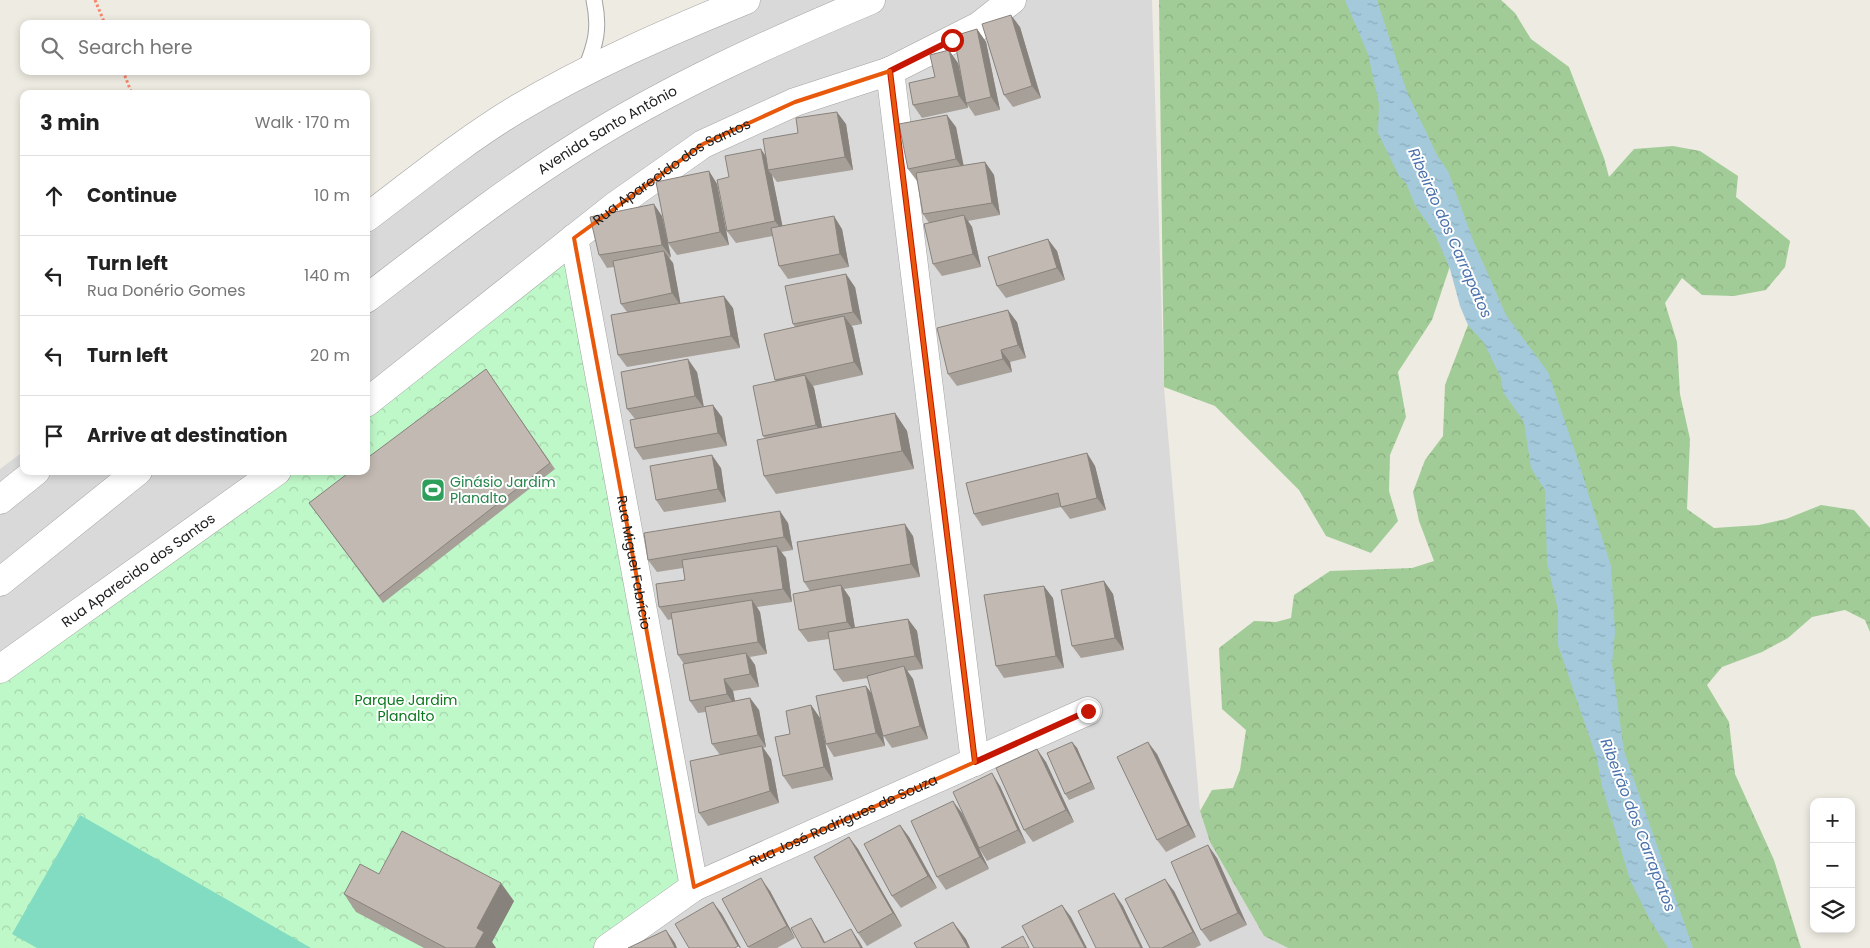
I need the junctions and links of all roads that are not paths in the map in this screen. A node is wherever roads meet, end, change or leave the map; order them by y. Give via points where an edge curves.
1 (594, 0) edge
2 (746, 0) edge
3 (871, 0) edge
4 (1012, 0) edge
5 (890, 71) junction
6 (585, 72) junction
7 (370, 215) edge
8 (574, 238) junction
9 (370, 296) edge
10 (370, 399) edge
11 (31, 475) edge
12 (133, 475) edge
13 (271, 475) edge
14 (0, 500) edge
15 (0, 582) edge
16 (0, 669) edge
17 (1088, 711) dead end
18 (975, 762) junction
19 (694, 886) junction
20 (608, 948) edge

1 - 6 lane via 598,31
2 - 6 street
3 - 9 street, Avenida Santo Antônio via 776,40 648,104 500,197
4 - 5 street, Rua Aparecido dos Santos via 979,26
5 - 8 street, Rua Aparecido dos Santos via 795,102 703,144
5 - 18 street
6 - 7 street via 516,110
8 - 10 street, Rua Aparecido dos Santos
8 - 19 street, Rua Miguel Fabrício
11 - 14 street
12 - 15 street
13 - 16 street, Rua Aparecido dos Santos
17 - 18 street, Rua José Rodrigues de Souza
18 - 19 street, Rua José Rodrigues de Souza
19 - 20 street, Rua José Rodrigues de Souza

